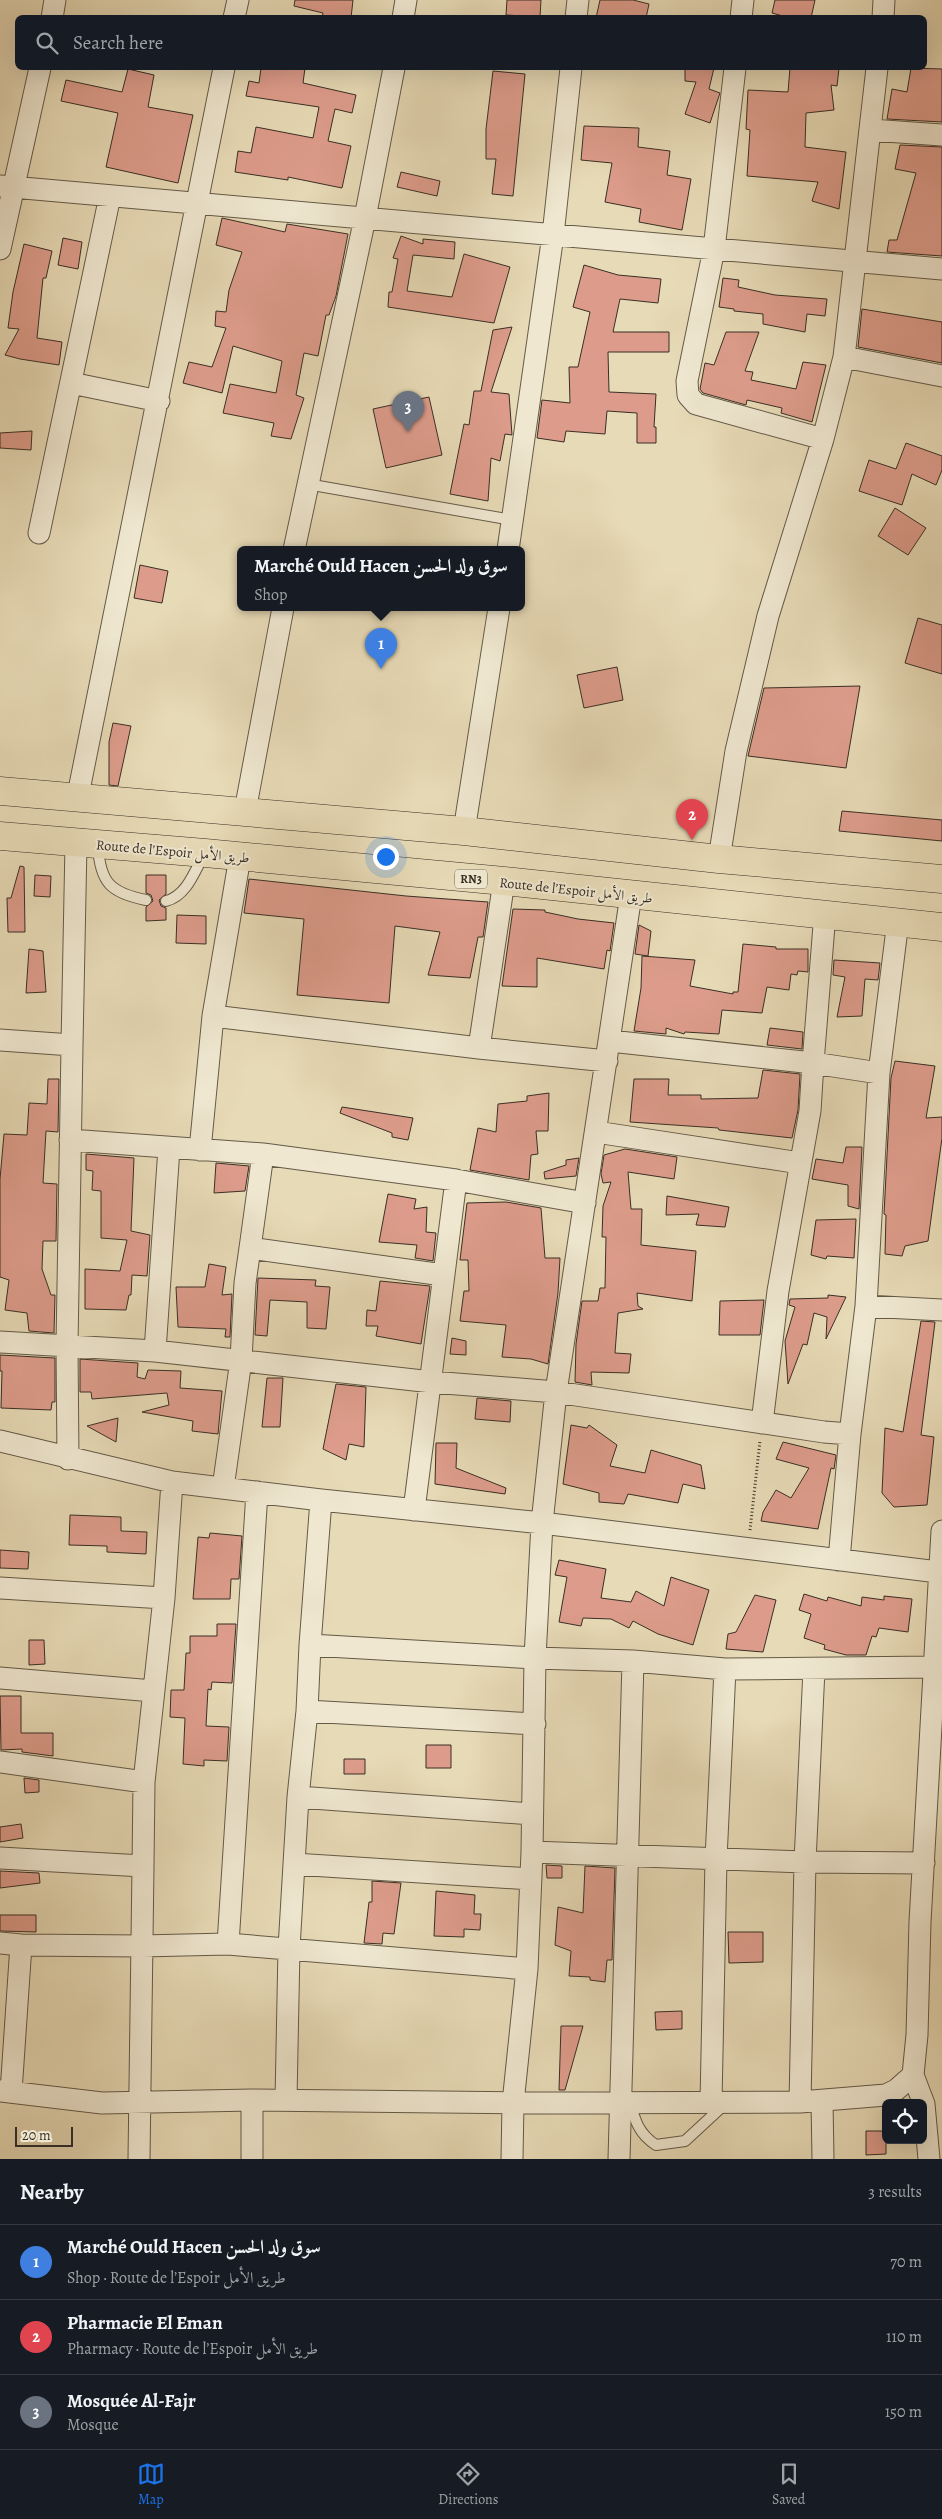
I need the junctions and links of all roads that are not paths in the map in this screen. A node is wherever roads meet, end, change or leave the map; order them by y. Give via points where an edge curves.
1 (56, 0) edge
2 (238, 0) edge
3 (406, 0) edge
4 (578, 0) edge
5 (743, 0) edge
6 (884, 0) edge
7 (53, 15) edge
8 (235, 15) edge
9 (404, 15) edge
10 (576, 15) edge
11 (741, 15) edge
12 (883, 15) edge
13 (39, 70) edge
14 (224, 70) edge
15 (394, 70) edge
16 (571, 70) edge
17 (735, 70) edge
18 (877, 70) edge
19 (871, 130) junction
20 (942, 135) edge
21 (7, 186) edge
22 (110, 196) junction
23 (198, 203) junction
24 (365, 218) junction
25 (553, 235) junction
26 (0, 249) edge
27 (714, 249) junction
28 (855, 262) junction
29 (942, 269) edge
30 (844, 357) junction
31 (942, 376) edge
32 (70, 383) junction
33 (159, 401) junction
34 (823, 439) junction
35 (307, 484) junction
36 (512, 520) junction
37 (38, 533) dead end
38 (295, 546) edge
39 (509, 546) edge
40 (282, 611) edge
41 (499, 611) edge
42 (0, 792) edge
43 (77, 800) junction
44 (245, 811) junction
45 (464, 830) junction
46 (0, 836) edge
47 (87, 844) junction
48 (205, 853) junction
49 (240, 857) junction
50 (718, 859) junction
51 (942, 879) edge
52 (504, 882) junction
53 (631, 896) junction
54 (146, 900) dead end
55 (166, 901) dead end
56 (824, 913) junction
57 (898, 921) junction
58 (942, 927) edge
59 (213, 1016) junction
60 (0, 1040) edge
61 (72, 1046) junction
62 (479, 1048) junction
63 (609, 1051) junction
64 (813, 1063) junction
65 (879, 1073) junction
66 (596, 1132) junction
67 (70, 1140) junction
68 (169, 1148) junction
69 (200, 1150) junction
70 (263, 1154) junction
71 (800, 1163) junction
72 (456, 1180) junction
73 (585, 1203) junction
74 (250, 1248) junction
75 (443, 1276) junction
76 (866, 1306) junction
77 (942, 1310) edge
78 (0, 1342) edge
79 (67, 1346) junction
80 (155, 1351) junction
81 (241, 1360) junction
82 (432, 1382) junction
83 (556, 1392) junction
84 (762, 1423) junction
85 (850, 1434) junction
86 (0, 1441) edge
87 (68, 1459) junction
88 (172, 1482) junction
89 (224, 1488) junction
90 (257, 1492) junction
91 (321, 1500) junction
92 (414, 1510) junction
93 (542, 1523) junction
94 (942, 1531) edge
95 (839, 1560) junction
96 (938, 1572) junction
97 (0, 1588) edge
98 (164, 1598) junction
99 (310, 1645) junction
100 (535, 1658) junction
101 (633, 1661) junction
102 (934, 1667) junction
103 (725, 1669) junction
104 (814, 1670) junction
105 (0, 1678) edge
106 (153, 1691) junction
107 (307, 1712) junction
108 (534, 1724) junction
109 (0, 1762) edge
110 (144, 1782) junction
111 (298, 1798) junction
112 (532, 1814) junction
113 (532, 1852) junction
114 (626, 1856) junction
115 (0, 1858) edge
116 (716, 1859) junction
117 (805, 1862) junction
118 (924, 1863) junction
119 (294, 1864) junction
120 (143, 1866) junction
121 (531, 1879) junction
122 (0, 1943) edge
123 (228, 1944) junction
124 (21, 1945) junction
125 (141, 1946) junction
126 (289, 1948) junction
127 (527, 1970) junction
128 (913, 2075) junction
129 (6, 2091) edge
130 (922, 2099) edge
131 (252, 2100) junction
132 (286, 2100) junction
133 (822, 2101) junction
134 (138, 2102) junction
135 (624, 2102) junction
136 (719, 2102) junction
137 (800, 2102) junction
138 (513, 2103) junction
139 (942, 2103) edge
140 (927, 2104) edge
141 (927, 2137) edge
142 (139, 2159) edge
143 (252, 2159) edge
144 (512, 2159) edge
145 (619, 2159) edge
146 (823, 2159) edge
147 (929, 2159) edge

1 - 7 street
2 - 8 street
3 - 9 street
4 - 10 street
5 - 11 street
6 - 12 street
13 - 21 street
14 - 23 street
15 - 24 street
16 - 25 street
17 - 27 street
18 - 19 street
19 - 20 street
19 - 28 street
21 - 22 street
21 - 26 street
22 - 23 street
22 - 32 street
23 - 24 street
23 - 33 street
24 - 25 street
24 - 35 street
25 - 27 street
25 - 36 street
27 - 28 street
27 - 34 street via 686,381 688,395 696,404
28 - 29 street
28 - 30 street
30 - 31 street
30 - 34 street
32 - 33 street
32 - 37 street
33 - 43 street
34 - 50 street via 768,616 736,751
35 - 36 lane
35 - 38 street
36 - 39 street
40 - 44 street
41 - 45 street
42 - 43 highway
43 - 44 highway
44 - 45 highway
45 - 50 highway
46 - 47 highway, Route de l’Espoir طريق الأمل / RN3
47 - 48 highway, Route de l’Espoir طريق الأمل / RN3
47 - 54 lane via 106,878 123,895
47 - 61 street
48 - 49 highway, Route de l’Espoir طريق الأمل / RN3
48 - 55 lane via 183,890 176,898
49 - 52 highway, Route de l’Espoir طريق الأمل / RN3
49 - 59 street
50 - 51 highway
52 - 53 highway, Route de l’Espoir طريق الأمل / RN3
52 - 62 street
53 - 56 highway, Route de l’Espoir طريق الأمل / RN3
53 - 63 street
56 - 57 highway, Route de l’Espoir طريق الأمل / RN3
56 - 64 street
57 - 58 highway, Route de l’Espoir طريق الأمل / RN3
57 - 65 street
59 - 62 street
59 - 69 street
60 - 61 street
61 - 67 street
62 - 63 street
63 - 64 street
63 - 66 street
64 - 65 street
64 - 71 street via 810,1111
65 - 76 street
66 - 71 street
66 - 73 street
67 - 68 street
67 - 79 street
68 - 69 street
68 - 80 street
69 - 70 street
70 - 72 street
70 - 74 street
71 - 84 street via 778,1291
72 - 73 street
72 - 75 street
73 - 83 street
74 - 75 street
74 - 81 street
75 - 82 street
76 - 77 street
76 - 85 street
78 - 79 street
79 - 80 street
79 - 87 street
80 - 81 street
81 - 82 street
81 - 89 street
82 - 83 street
82 - 92 street
83 - 84 street
83 - 93 street
84 - 85 street
85 - 95 street
86 - 87 street
87 - 88 street
88 - 89 street
88 - 98 street
89 - 90 street
90 - 91 street
90 - 123 street
91 - 92 street
91 - 99 street
92 - 93 street
93 - 95 street
93 - 100 street
94 - 96 street
95 - 96 street
96 - 102 street
97 - 98 street
98 - 106 street
99 - 100 street
99 - 107 street
100 - 101 street
100 - 108 street
101 - 103 street
101 - 114 street
102 - 104 street
102 - 118 street
103 - 104 street
103 - 116 street
104 - 117 street
105 - 106 street
106 - 110 street
107 - 108 street
107 - 111 street
108 - 112 street
109 - 110 street
110 - 120 street
111 - 112 street
111 - 119 street
112 - 113 street
113 - 114 street
113 - 121 street
114 - 116 street
114 - 135 street
115 - 120 street
116 - 117 street
116 - 136 street
117 - 118 street
117 - 137 street
118 - 128 street via 918,2035
119 - 121 street
119 - 126 street
120 - 125 street
121 - 127 street
122 - 124 street
123 - 125 street
123 - 126 street
124 - 125 street
124 - 129 street
125 - 134 street
126 - 127 street
126 - 132 street
127 - 138 street
128 - 130 street
128 - 133 street via 886,2095
129 - 134 street via 102,2103
131 - 132 street
131 - 134 street
131 - 143 street
132 - 138 street
133 - 137 street
133 - 146 street
134 - 142 street
135 - 136 street
135 - 136 lane via 645,2138 656,2145 685,2142
135 - 138 street
135 - 145 street
136 - 137 street
138 - 144 street
139 - 140 street
141 - 147 street

